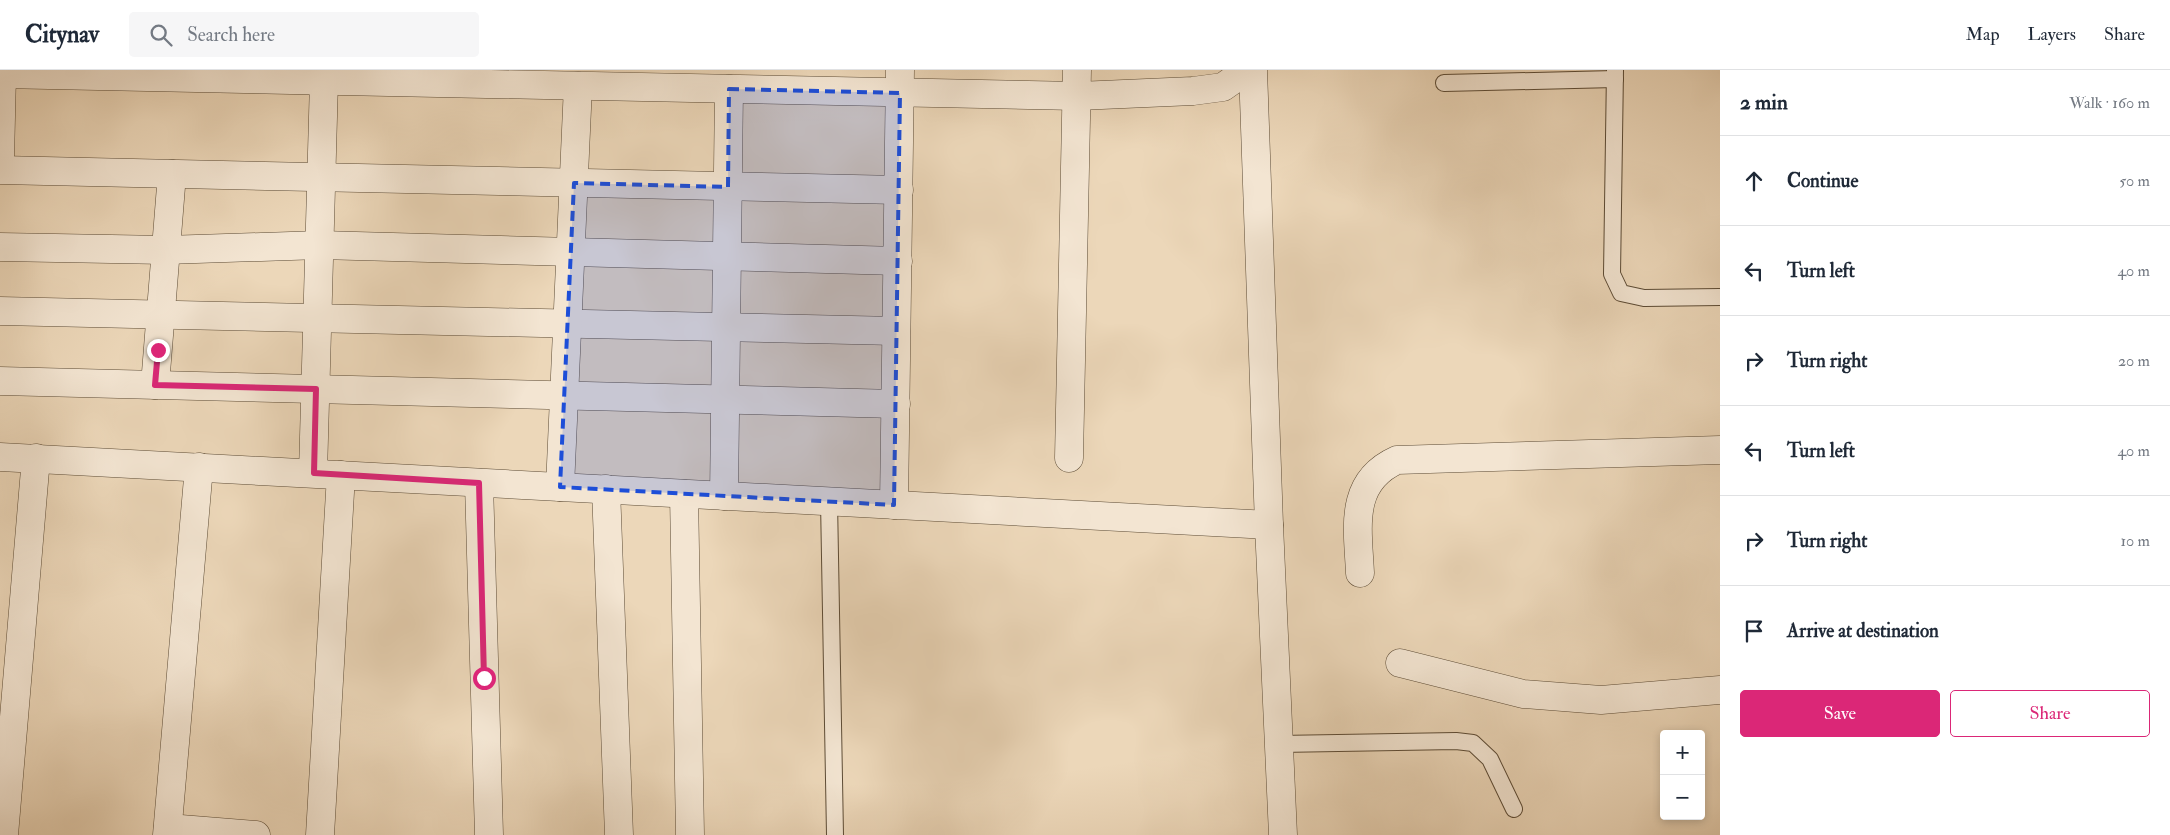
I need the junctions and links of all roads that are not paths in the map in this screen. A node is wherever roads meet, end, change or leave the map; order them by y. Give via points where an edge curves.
1 (1247, 70) edge
2 (1253, 70) edge
3 (1, 74) edge
4 (1615, 74) edge
5 (248, 75) edge
6 (365, 76) edge
7 (467, 77) edge
8 (656, 79) edge
9 (324, 81) junction
10 (900, 81) edge
11 (1077, 83) edge
12 (1444, 83) dead end
13 (578, 86) junction
14 (729, 89) junction
15 (0, 159) edge
16 (0, 170) edge
17 (172, 174) junction
18 (322, 177) junction
19 (574, 183) junction
20 (728, 187) junction
21 (899, 190) junction
22 (320, 246) junction
23 (0, 247) edge
24 (166, 250) junction
25 (570, 252) junction
26 (727, 256) junction
27 (898, 261) junction
28 (1720, 297) edge
29 (0, 311) edge
30 (160, 315) junction
31 (318, 318) junction
32 (567, 324) junction
33 (726, 328) junction
34 (896, 331) junction
35 (0, 381) edge
36 (155, 385) junction
37 (316, 389) junction
38 (564, 396) junction
39 (725, 400) junction
40 (896, 404) junction
41 (1720, 450) edge
42 (0, 457) edge
43 (36, 458) junction
44 (1069, 458) dead end
45 (199, 467) junction
46 (314, 473) junction
47 (341, 475) junction
48 (479, 483) junction
49 (560, 487) junction
50 (606, 489) junction
51 (684, 494) junction
52 (724, 496) junction
53 (829, 502) junction
54 (894, 505) junction
55 (1269, 525) junction
56 (1360, 573) dead end
57 (1400, 663) dead end
58 (1720, 690) edge
59 (1280, 744) junction
60 (1514, 809) dead end
61 (3, 818) edge
62 (168, 832) edge
63 (256, 835) edge
64 (320, 835) edge
65 (489, 835) edge
66 (619, 835) edge
67 (690, 835) edge
68 (835, 835) edge
69 (1283, 835) edge

1 - 11 street via 1223,87 1193,91
2 - 55 street
3 - 5 street
3 - 15 street
4 - 12 lane
4 - 28 lane via 1612,274 1621,293 1644,298
5 - 9 street
6 - 7 street
6 - 9 street
7 - 13 street
8 - 13 street
8 - 14 street
9 - 18 street
10 - 11 street
10 - 14 street
10 - 21 street
11 - 44 street
13 - 19 street
14 - 20 street
16 - 17 street
17 - 18 street
17 - 24 street
18 - 19 street
18 - 22 street
19 - 20 street
19 - 25 street
20 - 21 street
20 - 26 street
21 - 27 street
22 - 24 street
22 - 25 street
22 - 31 street
23 - 24 street
24 - 30 street
25 - 26 street
25 - 32 street
26 - 27 street
26 - 33 street
27 - 34 street
29 - 30 street
30 - 31 street
30 - 36 street
31 - 32 street
31 - 37 street
32 - 33 street
32 - 38 street
33 - 34 street
33 - 39 street
34 - 40 street
35 - 36 street
36 - 37 street
37 - 38 street
37 - 46 street
38 - 39 street
38 - 49 street
39 - 40 street
39 - 52 street
40 - 54 street
41 - 56 street via 1397,460 1384,466 1364,488 1358,512
42 - 43 street
43 - 45 street
43 - 61 street
45 - 46 street
45 - 62 street
46 - 47 street
47 - 48 street
47 - 64 street
48 - 49 street
48 - 65 street
49 - 50 street
50 - 51 street
50 - 66 street
51 - 52 street
51 - 67 street
52 - 53 street
53 - 54 street
53 - 68 lane
54 - 55 street
55 - 59 street
57 - 58 street via 1523,694 1602,700
59 - 60 lane via 1456,741 1473,744 1490,759
59 - 69 street
62 - 63 street

